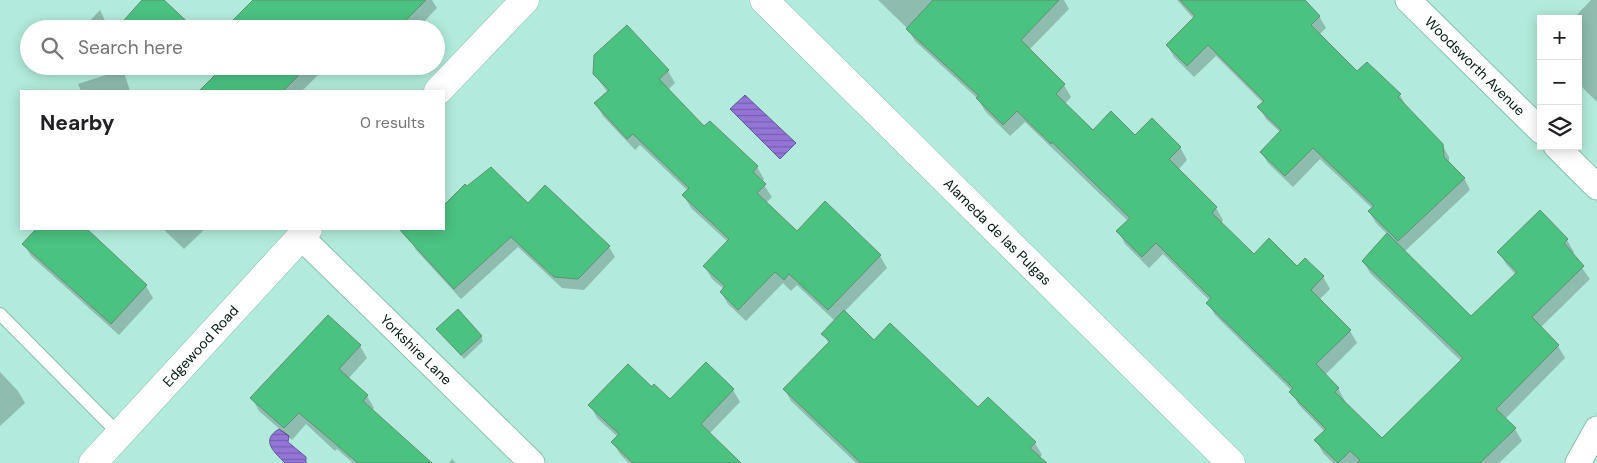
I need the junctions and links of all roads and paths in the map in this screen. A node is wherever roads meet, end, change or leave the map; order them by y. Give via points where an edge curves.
1 (525, 0) edge
2 (764, 0) edge
3 (1408, 0) edge
4 (439, 90) edge
5 (1537, 127) edge
6 (1560, 150) edge
7 (1597, 187) edge
8 (305, 233) edge
9 (0, 314) edge
10 (1597, 429) edge
11 (119, 434) junction
12 (93, 463) edge
13 (532, 463) edge
14 (1231, 463) edge
15 (1578, 463) edge

1 - 4 main road
2 - 14 main road, Alameda de las Pulgas
3 - 5 street, Woodsworth Avenue
6 - 7 street
8 - 11 main road, Edgewood Road
8 - 13 street, Yorkshire Lane
9 - 11 lane
10 - 15 street
11 - 12 main road, Edgewood Road

